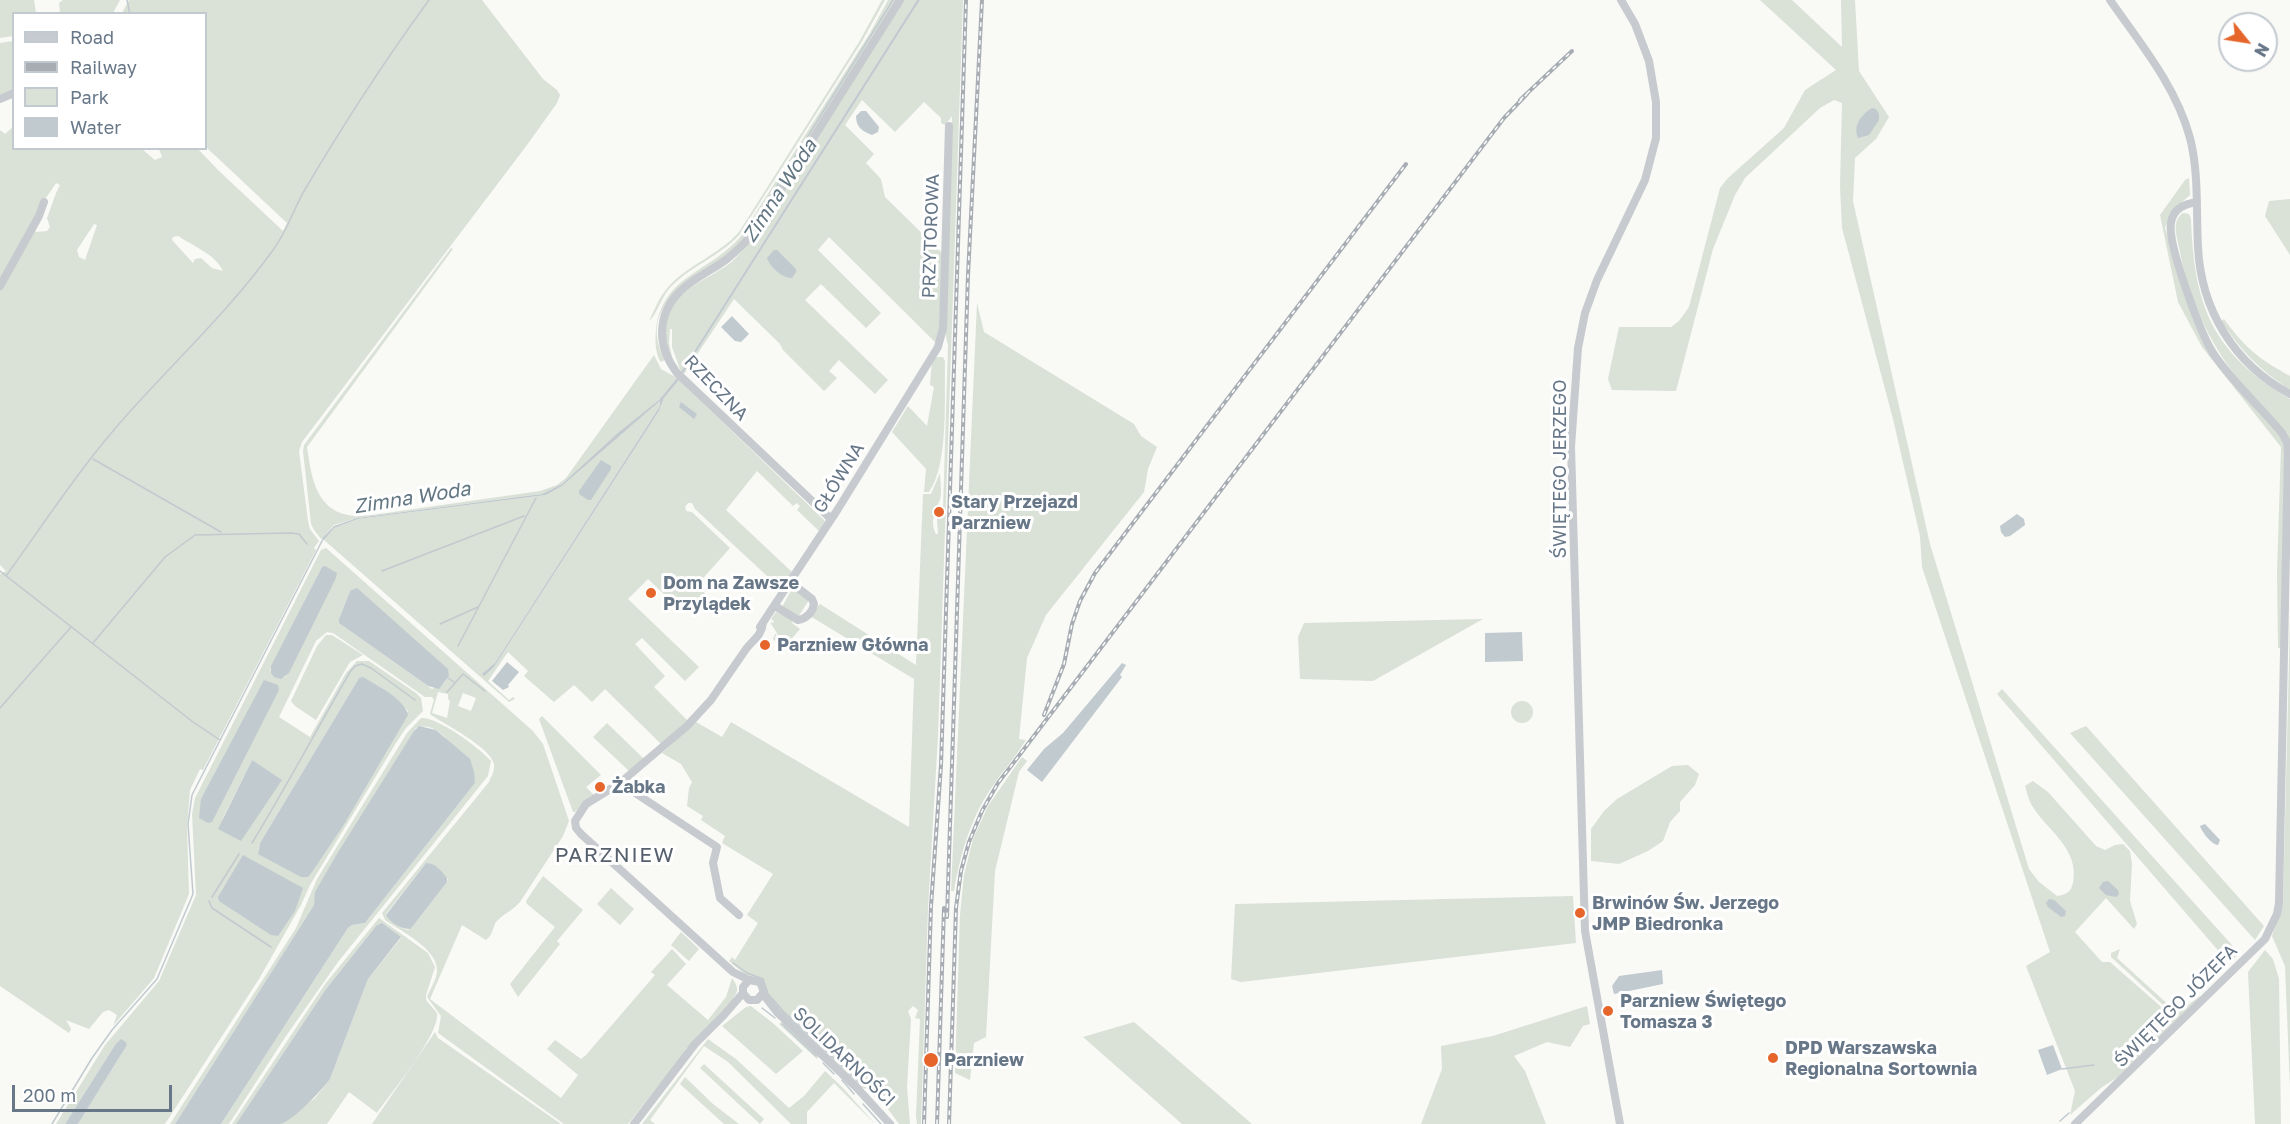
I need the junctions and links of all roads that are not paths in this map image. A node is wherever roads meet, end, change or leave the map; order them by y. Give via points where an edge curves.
1 (900, 0) edge
2 (1621, 0) edge
3 (2110, 0) edge
4 (950, 126) dead end
5 (44, 202) dead end
6 (2197, 202) junction
7 (0, 286) edge
8 (938, 347) joint
9 (2290, 394) edge
10 (831, 519) junction
11 (790, 582) junction
12 (775, 606) junction
13 (620, 783) junction
14 (739, 915) dead end
15 (745, 987) junction
16 (756, 998) junction
17 (724, 1015) junction
18 (634, 1124) edge
19 (890, 1124) edge
20 (1620, 1124) edge
21 (2075, 1124) edge

1 - 10 street, RZECZNA via 752,234 728,258 684,288 670,304 663,321 667,357 680,376
2 - 20 street, ŚWIĘTEGO JERZEGO via 1649,62 1654,82 1656,138 1645,180 1590,297 1576,365 1571,434 1585,930
3 - 6 street via 2180,109 2194,155
4 - 8 street, PRZYTOROWA via 944,328
5 - 7 street
6 - 9 street via 2199,264 2214,316 2250,366
6 - 21 street, ŚWIĘTEGO JÓZEFA via 2180,207 2170,224 2194,311 2212,351 2287,442 2280,898 2265,939
8 - 10 street, GŁÓWNA
10 - 11 street, GŁÓWNA
11 - 12 street, GŁÓWNA
11 - 12 street via 812,599 813,609 799,620
12 - 13 street, GŁÓWNA via 717,693 694,719
13 - 14 street via 717,847 713,863 720,898
13 - 15 street, GŁÓWNA via 588,803 576,817 575,826
15 - 16 street
15 - 16 street via 760,982 763,987
15 - 17 street
16 - 17 street
16 - 19 street, SOLIDARNOŚCI via 777,1012
17 - 18 street via 695,1044

